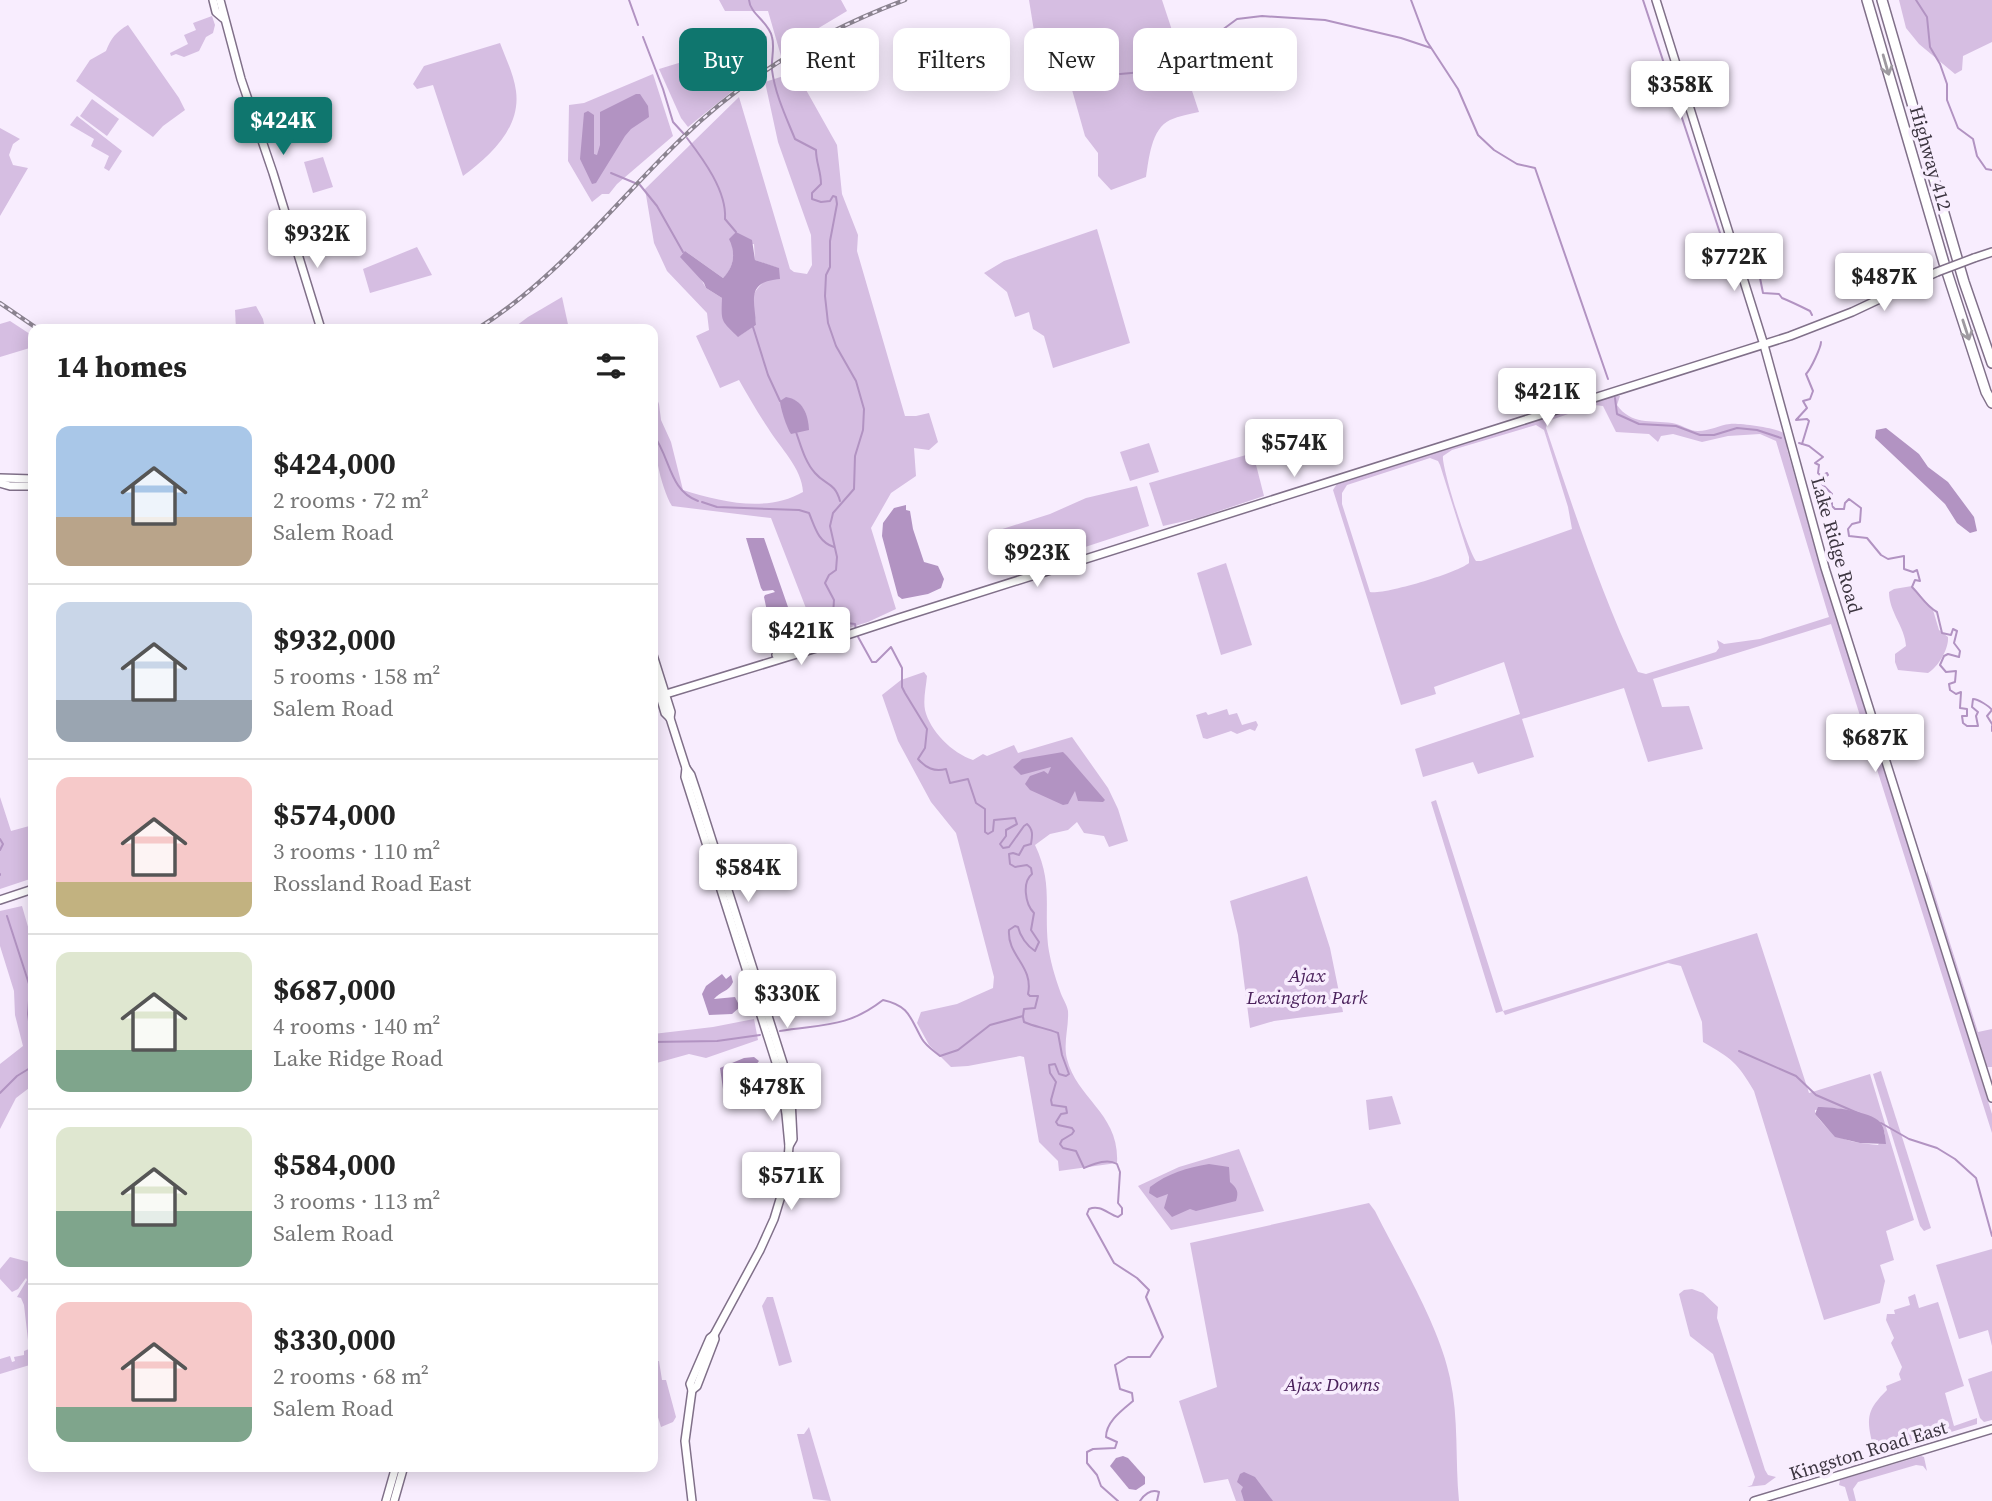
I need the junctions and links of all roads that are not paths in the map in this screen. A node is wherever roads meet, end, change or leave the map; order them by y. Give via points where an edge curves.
1 (213, 0) edge
2 (220, 0) edge
3 (1656, 0) edge
4 (1867, 0) edge
5 (1882, 0) edge
6 (223, 18) junction
7 (1992, 253) edge
8 (319, 324) edge
9 (1764, 345) junction
10 (1992, 363) edge
11 (1992, 403) edge
12 (28, 479) edge
13 (0, 481) edge
14 (28, 486) edge
15 (659, 694) edge
16 (28, 891) edge
17 (0, 900) edge
18 (1992, 1098) edge
19 (1992, 1429) edge
20 (394, 1472) edge
21 (402, 1472) edge
22 (386, 1501) edge
23 (394, 1501) edge
24 (692, 1501) edge
25 (1754, 1501) edge

1 - 6 main road
2 - 6 main road
3 - 9 main road, Lake Ridge Road
4 -> 11 highway, Highway 412 via 1944,263
5 - 10 highway, Highway 412
6 - 8 main road
7 - 9 main road, bridge
9 - 15 main road
9 - 18 main road, Lake Ridge Road via 1825,568
12 - 13 main road
13 - 14 main road
15 - 24 main road via 779,1072 789,1146 774,1219 690,1384 685,1441
16 - 17 main road
19 - 25 main road, Kingston Road East
20 - 22 main road
21 - 23 main road

